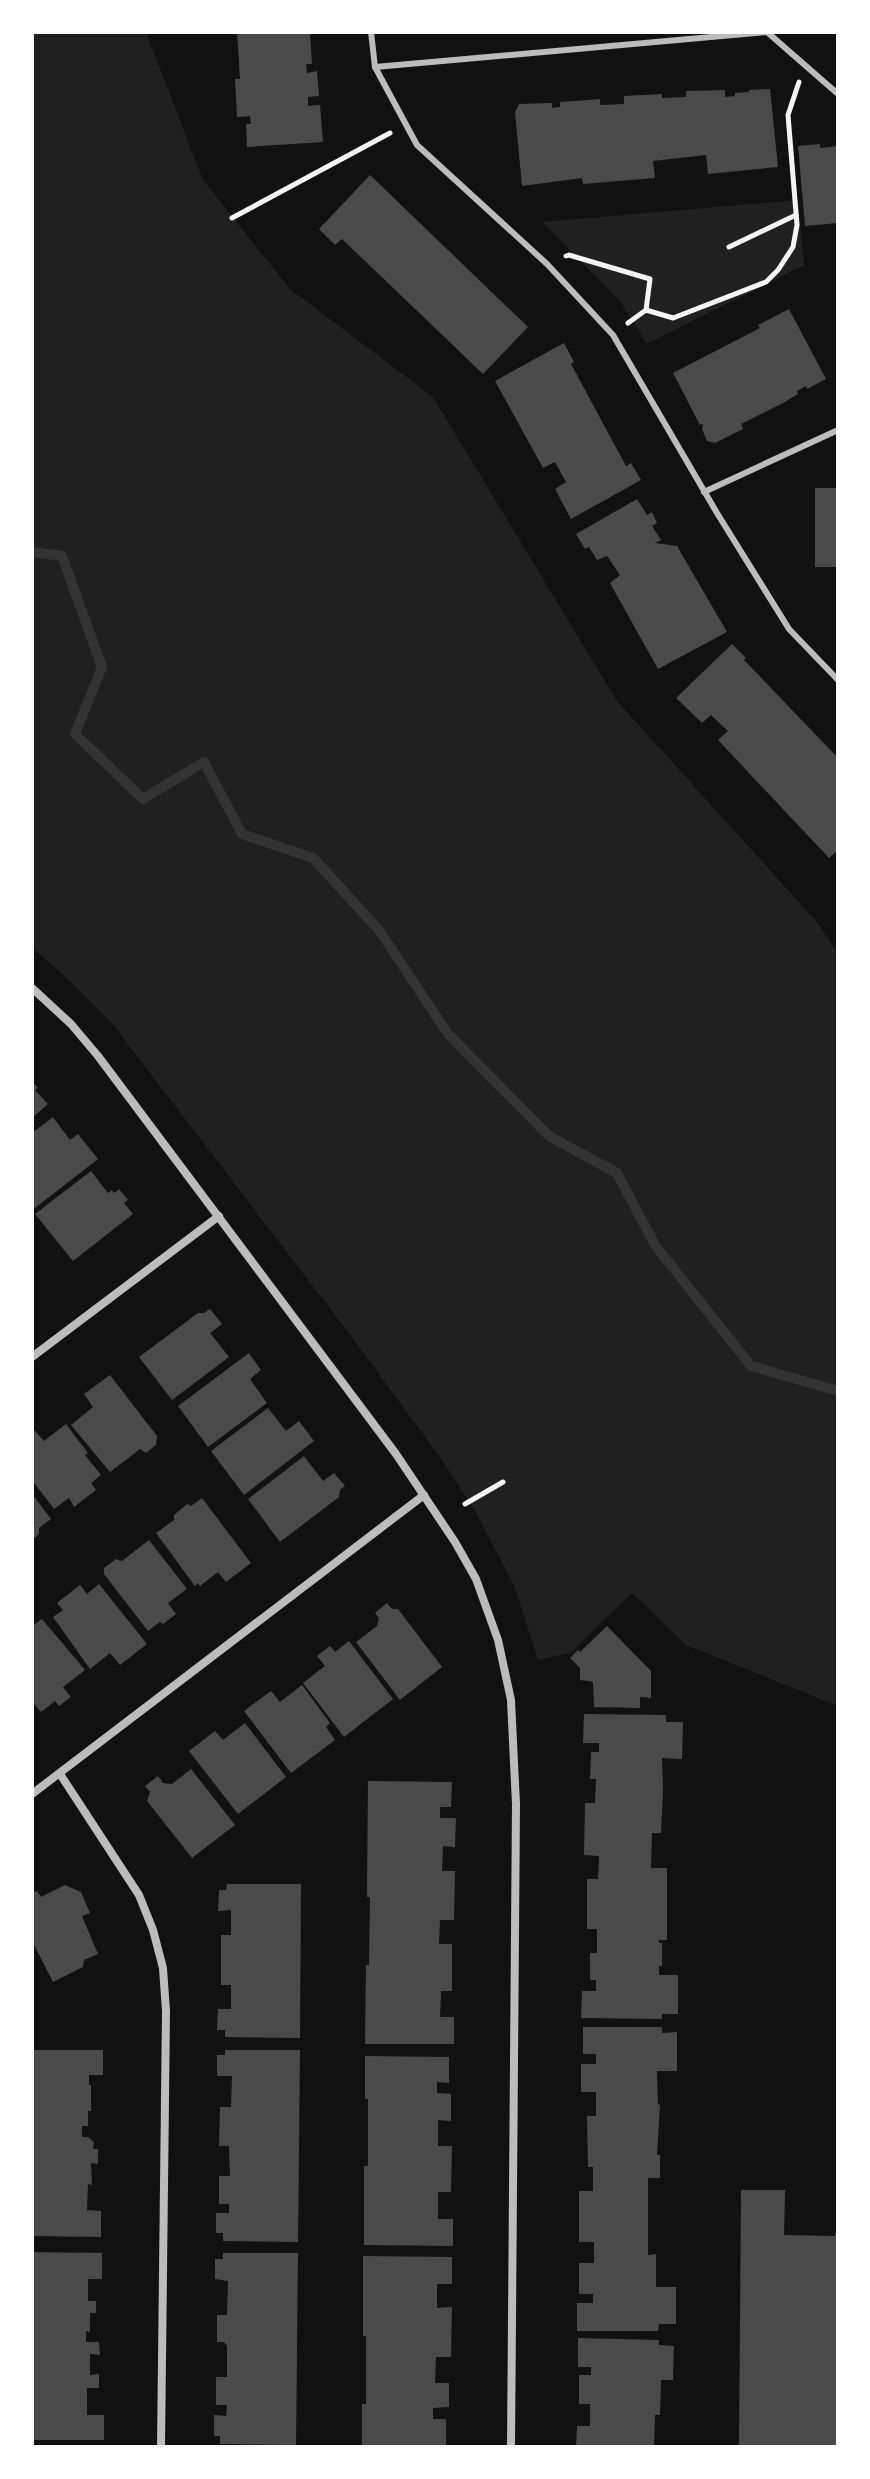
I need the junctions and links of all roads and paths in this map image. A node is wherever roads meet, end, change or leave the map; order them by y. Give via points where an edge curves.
1 (371, 32) edge
2 (767, 32) edge
3 (804, 66) junction
4 (375, 67) junction
5 (838, 94) edge
6 (406, 124) junction
7 (796, 215) junction
8 (232, 218) dead end
9 (729, 247) dead end
10 (547, 264) junction
11 (646, 310) junction
12 (613, 335) junction
13 (838, 430) edge
14 (704, 492) junction
15 (838, 680) edge
16 (32, 988) edge
17 (219, 1216) junction
18 (32, 1357) edge
19 (503, 1482) dead end
20 (424, 1495) junction
21 (465, 1504) dead end
22 (60, 1774) junction
23 (32, 1794) edge
24 (161, 2447) edge
25 (511, 2447) edge

1 - 4 lane
2 - 3 lane
2 - 4 lane
3 - 5 lane
3 - 7 path via 788,115
4 - 6 lane
6 - 8 path
6 - 10 lane via 417,145
7 - 9 path
7 - 11 path via 793,247 766,282 673,318
10 - 11 path via 569,255 650,279
10 - 12 lane
11 - 12 path
12 - 14 lane
13 - 14 lane
14 - 15 lane via 789,629
16 - 17 street via 98,1056
17 - 18 street
17 - 20 street
19 - 21 path
20 - 22 street
20 - 25 street via 476,1579 498,1640 511,1700 516,1804
22 - 23 street
22 - 24 street via 139,1895 163,1968

